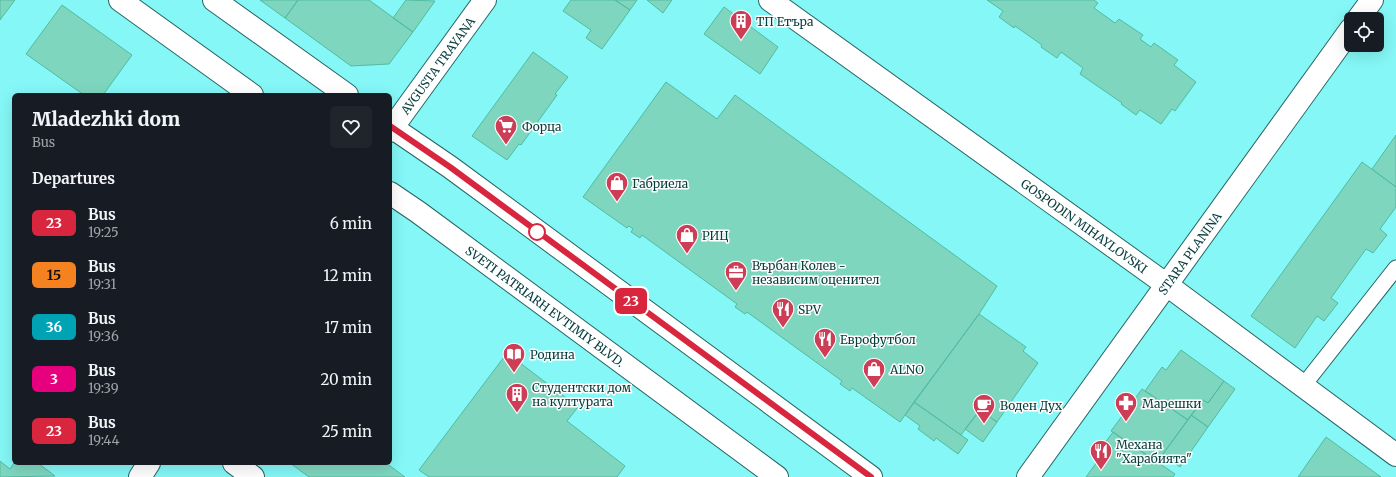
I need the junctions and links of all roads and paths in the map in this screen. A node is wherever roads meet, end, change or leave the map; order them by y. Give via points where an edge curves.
1 (120, 0) edge
2 (214, 0) edge
3 (485, 0) edge
4 (770, 0) edge
5 (1372, 0) edge
6 (1363, 12) edge
7 (1344, 39) edge
8 (249, 93) edge
9 (344, 93) edge
10 (392, 127) edge
11 (392, 129) edge
12 (392, 194) edge
13 (1396, 268) edge
14 (1167, 285) junction
15 (1303, 386) junction
16 (1396, 455) edge
17 (148, 465) edge
18 (237, 465) edge
19 (140, 477) edge
20 (253, 477) edge
21 (776, 477) edge
22 (871, 477) edge
23 (1028, 477) edge

1 - 8 street
2 - 9 street
3 - 10 street, AVGUSTA TRAYANA
4 - 14 street, GOSPODIN MIHAYLOVSKI
5 - 6 street
7 - 14 street, STARA PLANINA
11 - 22 street via 450,167
12 - 21 street, SVETI PATRIARH EVTIMIY BLVD.
13 - 15 lane
14 - 15 street, GOSPODIN MIHAYLOVSKI
14 - 23 street, STARA PLANINA
15 - 16 street, GOSPODIN MIHAYLOVSKI
17 - 19 street
18 - 20 street

